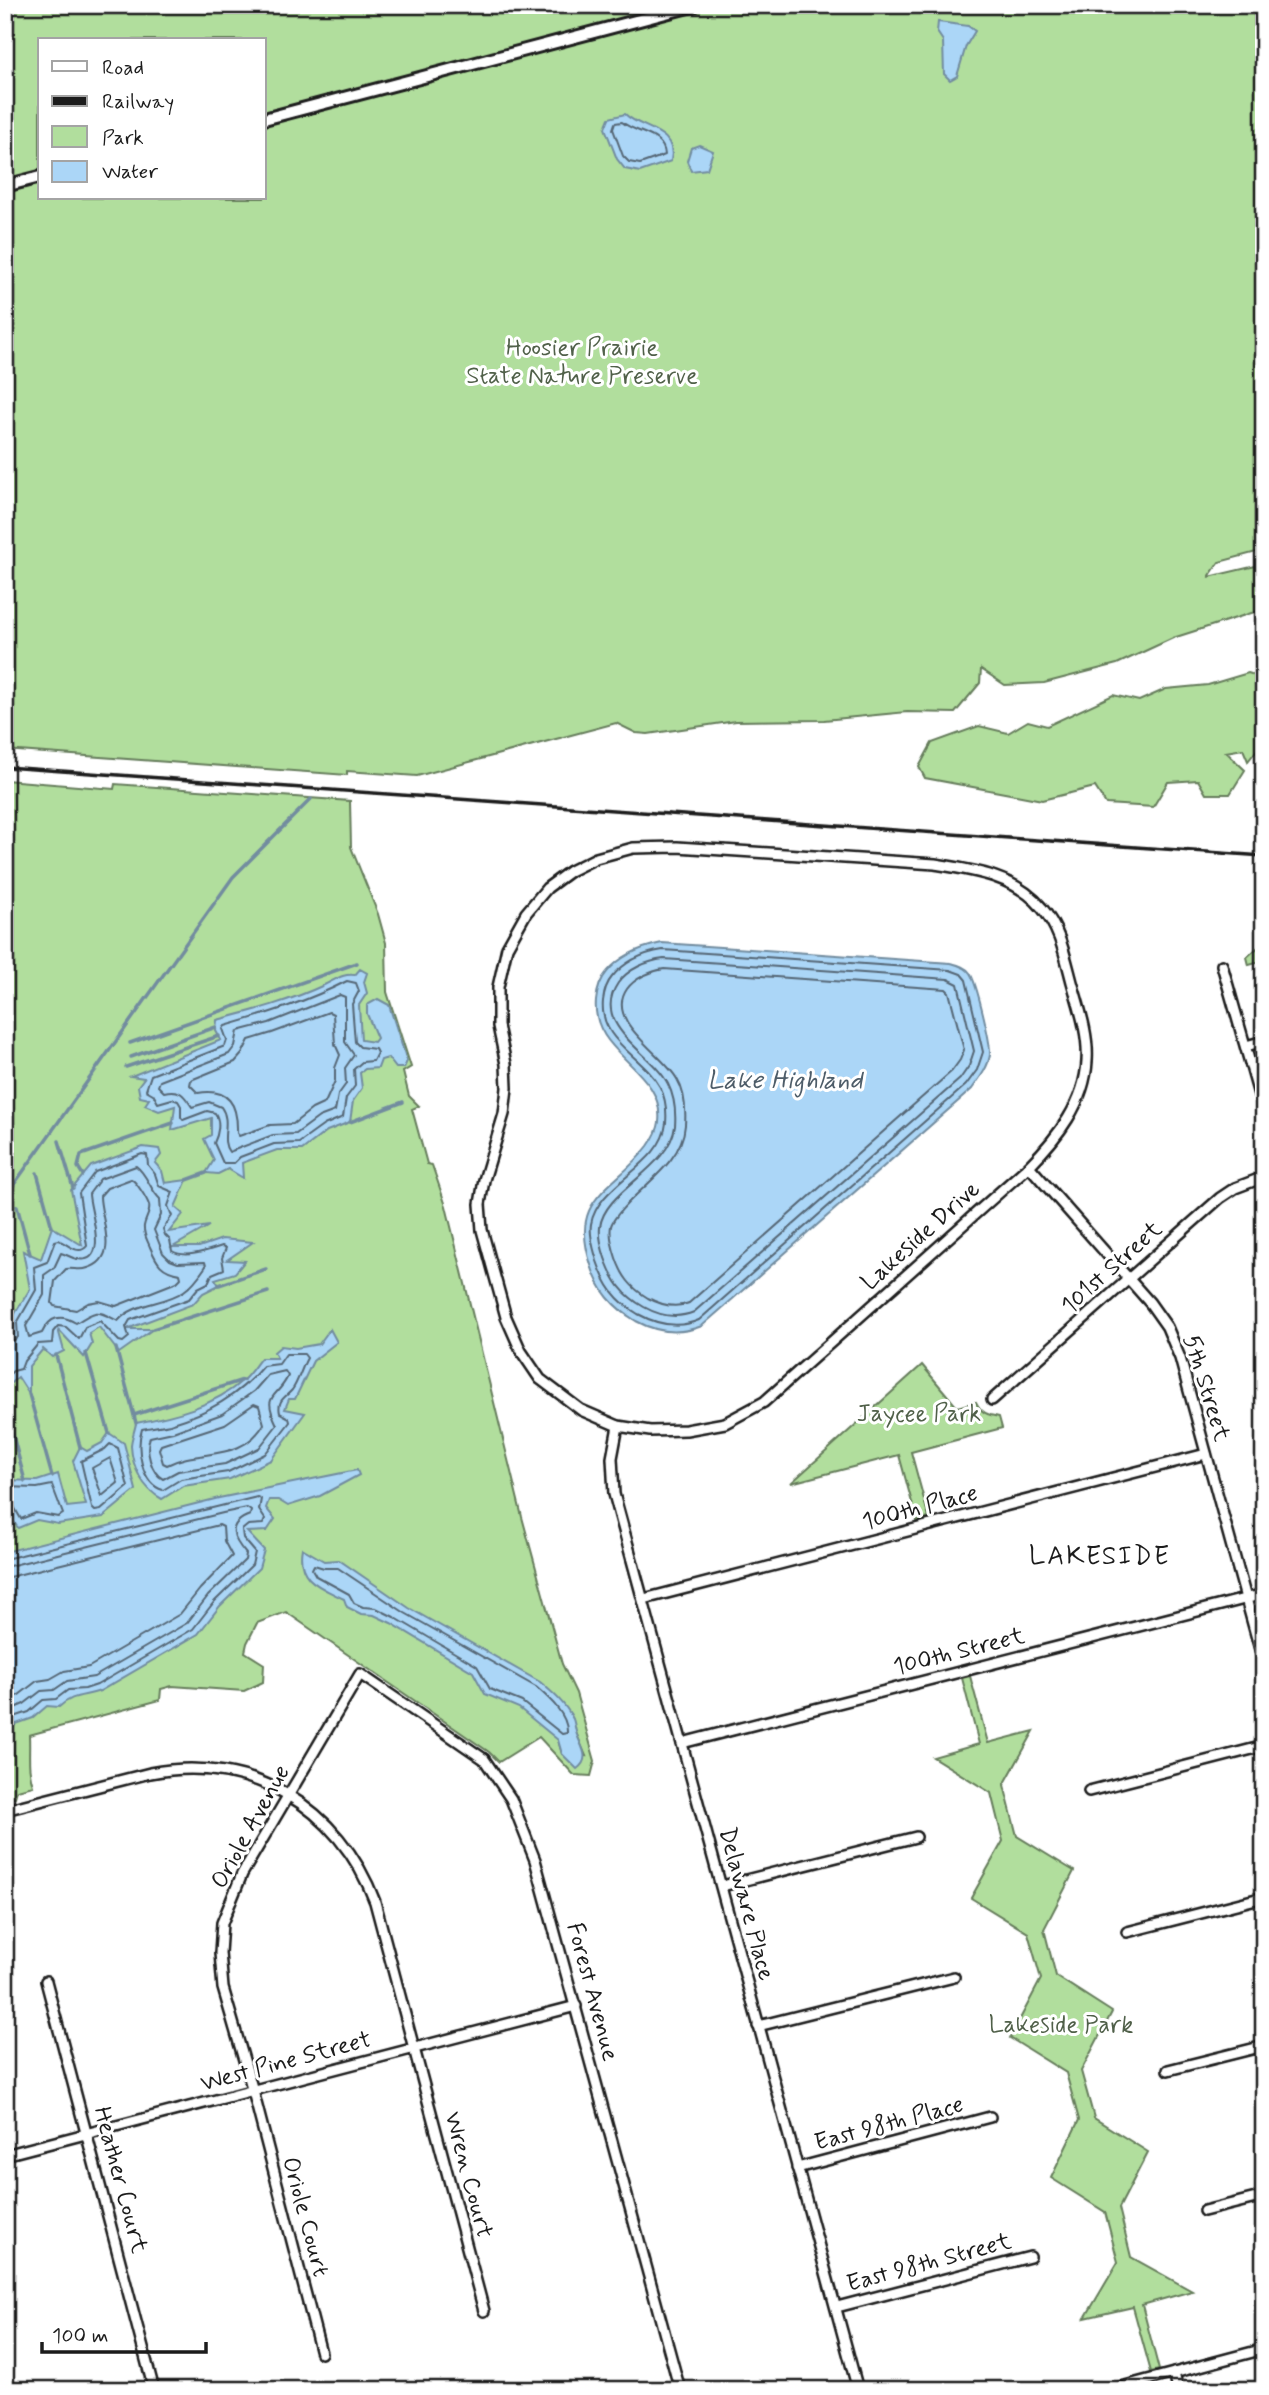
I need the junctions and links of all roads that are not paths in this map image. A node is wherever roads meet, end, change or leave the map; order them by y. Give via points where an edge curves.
1 (696, 5) edge
2 (266, 118) edge
3 (38, 178) edge
4 (5, 186) edge
5 (1222, 965) dead end
6 (1264, 1041) edge
7 (1246, 1046) junction
8 (1264, 1112) edge
9 (1029, 1167) junction
10 (1264, 1177) edge
11 (1128, 1278) junction
12 (992, 1400) dead end
13 (618, 1426) junction
14 (1206, 1454) junction
15 (1264, 1594) edge
16 (644, 1599) junction
17 (1246, 1599) junction
18 (1264, 1664) edge
19 (360, 1674) joint
20 (682, 1743) junction
21 (1264, 1746) edge
22 (1089, 1791) dead end
23 (289, 1795) junction
24 (5, 1810) edge
25 (916, 1837) dead end
26 (722, 1886) junction
27 (1264, 1897) edge
28 (1127, 1932) dead end
29 (954, 1977) dead end
30 (46, 1981) dead end
31 (576, 2006) junction
32 (758, 2026) junction
33 (1264, 2046) edge
34 (416, 2049) junction
35 (1168, 2070) dead end
36 (253, 2091) junction
37 (990, 2117) dead end
38 (88, 2134) junction
39 (5, 2155) edge
40 (797, 2168) junction
41 (1264, 2196) edge
42 (1204, 2211) dead end
43 (1030, 2257) dead end
44 (837, 2307) junction
45 (484, 2311) dead end
46 (1264, 2349) edge
47 (321, 2353) dead end
48 (1174, 2373) junction
49 (1146, 2385) edge
50 (154, 2390) edge
51 (680, 2390) edge
52 (858, 2390) edge
53 (1110, 2390) edge
54 (1178, 2390) edge

1 - 2 street
3 - 4 street
5 - 7 street
6 - 7 street
7 - 8 street
9 - 11 street, 5th Street
9 - 13 street, Lakeside Drive via 764,1402 725,1423 686,1430
9 - 13 street, Lakeside Drive via 1058,1137 1083,1084 1087,1060 1084,1026 1059,934 1042,907 1021,890 975,870 935,864 677,847 633,848 570,871 547,888 526,913 507,947 498,987 507,1088 484,1180 482,1230 506,1317 540,1379 581,1410
10 - 11 street, 101st Street via 1220,1198
11 - 12 street, 101st Street
11 - 14 street, 5th Street via 1167,1327
13 - 16 street, Delaware Place via 612,1458 614,1494
14 - 16 street, 100th Place
14 - 17 street, 5th Street
15 - 17 street, 100th Street
16 - 20 street, Delaware Place
17 - 18 street, 5th Street
17 - 20 street, 100th Street
19 - 23 street, Oriole Avenue
19 - 31 street, Forest Avenue via 479,1755 495,1771 530,1844
20 - 26 street, Delaware Place
21 - 22 street
23 - 24 street, Wren Court via 228,1772 174,1769
23 - 34 street, Wren Court via 322,1820 347,1848 366,1881
23 - 36 street, Oriole Avenue via 242,1874 222,1923 223,1988
25 - 26 street
26 - 32 street, Delaware Place
27 - 28 street
29 - 32 street
30 - 38 street, Heather Court
31 - 34 street, West Pine Street
31 - 51 street, Forest Avenue
32 - 40 street, Delaware Place
33 - 35 street
34 - 36 street, West Pine Street
34 - 45 street, Wren Court
36 - 38 street, West Pine Street
36 - 47 street, Oriole Court
37 - 40 street, East 98th Place
38 - 39 street, West Pine Street
38 - 50 street, Heather Court
40 - 44 street, Delaware Place
41 - 42 street
43 - 44 street, East 98th Street
44 - 52 street, Delaware Place
46 - 48 street
48 - 49 street
48 - 54 street
49 - 53 street

